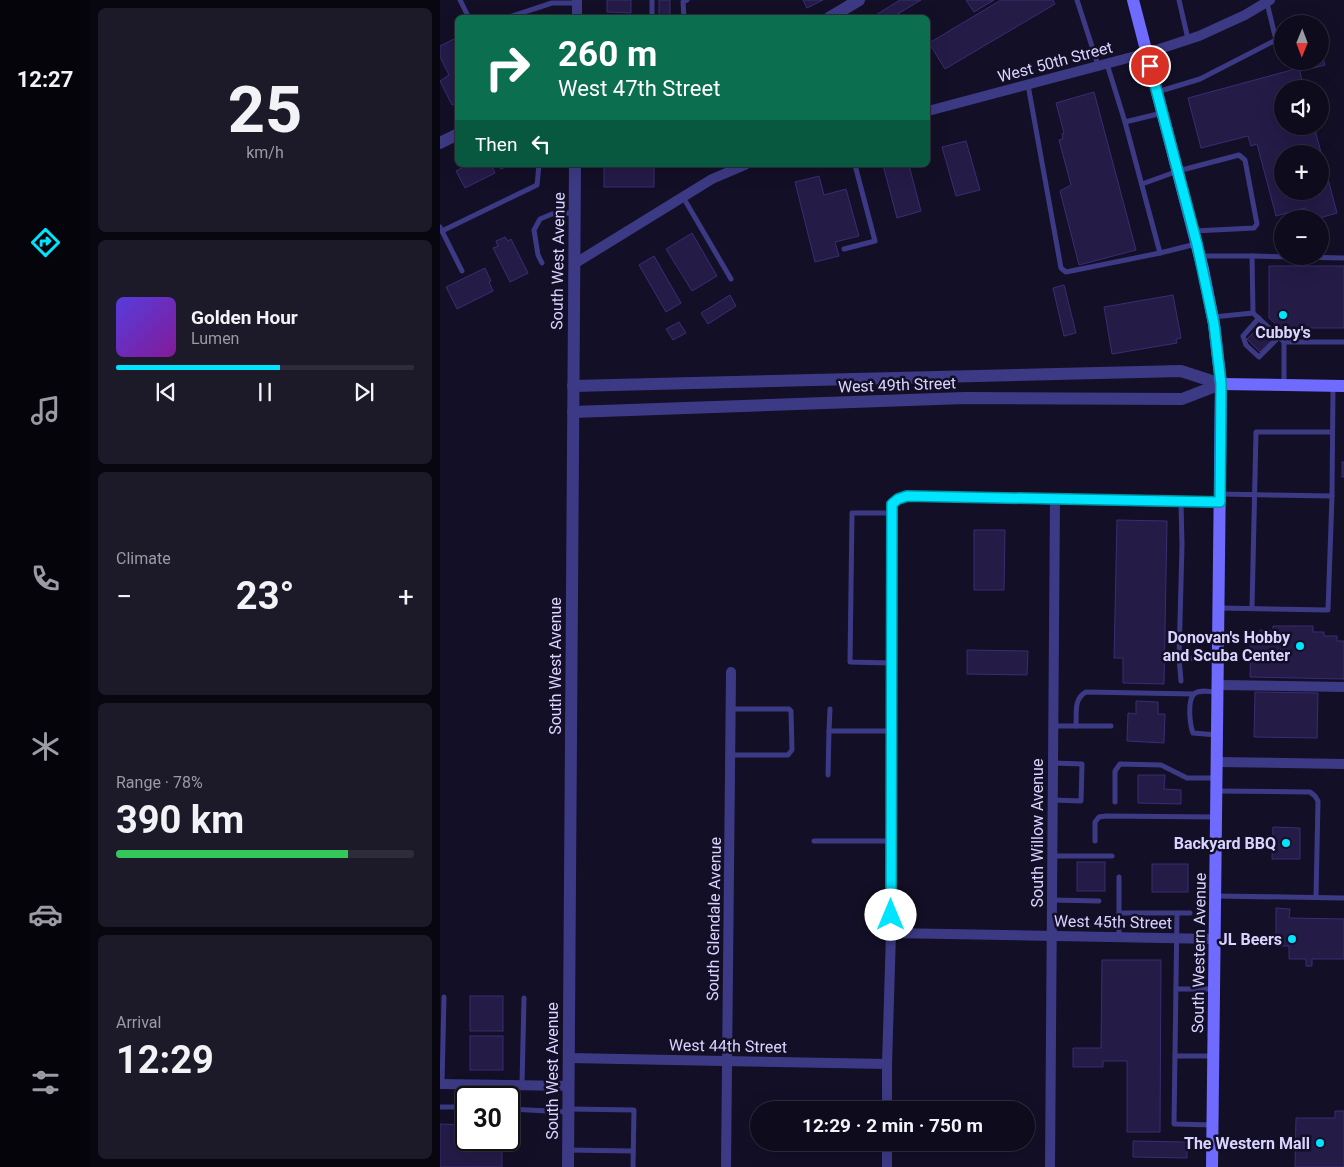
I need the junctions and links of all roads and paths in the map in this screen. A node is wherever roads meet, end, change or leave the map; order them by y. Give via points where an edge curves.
1 (460, 0) edge
2 (652, 0) edge
3 (687, 0) edge
4 (859, 0) edge
5 (1076, 0) edge
6 (1132, 0) edge
7 (1178, 0) edge
8 (1269, 1) edge
9 (577, 2) edge
10 (843, 4) edge
11 (468, 15) edge
12 (515, 15) edge
13 (576, 15) edge
14 (652, 15) edge
15 (684, 15) edge
16 (832, 15) edge
17 (1188, 40) junction
18 (1147, 53) junction
19 (1103, 65) junction
20 (1028, 85) junction
21 (1157, 92) junction
22 (930, 110) edge
23 (1163, 113) junction
24 (1126, 122) junction
25 (455, 135) edge
26 (440, 142) edge
27 (540, 167) edge
28 (575, 167) edge
29 (740, 167) edge
30 (856, 167) edge
31 (1178, 171) junction
32 (1142, 184) junction
33 (683, 197) junction
34 (574, 213) junction
35 (441, 229) edge
36 (1194, 231) junction
37 (844, 249) dead end
38 (1199, 250) junction
39 (1160, 253) junction
40 (1252, 256) junction
41 (1344, 258) edge
42 (542, 263) dead end
43 (574, 264) junction
44 (462, 271) dead end
45 (731, 278) dead end
46 (1253, 313) junction
47 (1213, 317) junction
48 (1259, 318) junction
49 (1279, 337) junction
50 (1284, 342) junction
51 (1344, 342) edge
52 (1221, 384) junction
53 (1284, 385) junction
54 (573, 386) junction
55 (1338, 386) edge
56 (573, 412) junction
57 (1332, 432) junction
58 (1256, 495) junction
59 (1332, 496) junction
60 (1055, 498) junction
61 (1220, 498) junction
62 (1181, 502) junction
63 (892, 513) junction
64 (1219, 608) junction
65 (1252, 608) junction
66 (1179, 658) junction
67 (1218, 659) junction
68 (892, 663) junction
69 (731, 672) dead end
70 (1181, 681) dead end
71 (1344, 687) edge
72 (1218, 688) junction
73 (1194, 694) junction
74 (731, 709) junction
75 (830, 709) dead end
76 (1053, 726) junction
77 (1076, 726) junction
78 (1112, 726) dead end
79 (829, 731) junction
80 (892, 731) junction
81 (1217, 735) junction
82 (730, 754) junction
83 (1217, 762) junction
84 (1053, 763) junction
85 (1344, 764) edge
86 (828, 775) dead end
87 (1217, 778) junction
88 (1217, 791) junction
89 (1052, 800) junction
90 (1115, 802) dead end
91 (1217, 817) junction
92 (814, 841) dead end
93 (892, 841) junction
94 (1095, 841) dead end
95 (1052, 856) junction
96 (1112, 856) dead end
97 (1119, 877) dead end
98 (1216, 896) junction
99 (1316, 897) junction
100 (1344, 898) edge
101 (1052, 900) junction
102 (1099, 901) dead end
103 (1119, 913) junction
104 (1177, 913) junction
105 (1190, 914) dead end
106 (891, 933) junction
107 (1051, 936) junction
108 (1119, 938) junction
109 (1177, 938) junction
110 (1215, 939) junction
111 (1176, 988) junction
112 (1214, 989) junction
113 (444, 996) dead end
114 (524, 998) dead end
115 (1175, 1056) junction
116 (1214, 1056) junction
117 (568, 1058) junction
118 (727, 1061) junction
119 (887, 1064) junction
120 (441, 1084) edge
121 (522, 1086) junction
122 (568, 1086) junction
123 (887, 1101) edge
124 (440, 1107) edge
125 (455, 1108) edge
126 (520, 1109) edge
127 (568, 1110) junction
128 (1213, 1125) junction
129 (568, 1150) junction
130 (633, 1151) junction
131 (887, 1151) edge
132 (568, 1167) edge
133 (633, 1167) edge
134 (726, 1167) edge
135 (887, 1167) edge
136 (1050, 1167) edge
137 (1212, 1167) edge

1 - 11 lane
2 - 14 lane
3 - 15 lane via 684,2
4 - 10 street
5 - 19 lane
6 - 18 main road, South Western Avenue
7 - 17 lane
8 - 17 street, West 50th Street
8 - 21 lane via 1276,40 1200,79
9 - 12 lane via 552,3
9 - 13 street
10 - 16 street
17 - 18 street, West 50th Street
18 - 19 street, West 50th Street
18 - 21 main road, South Western Avenue
19 - 20 street, West 50th Street
19 - 24 lane
20 - 22 street, West 50th Street
20 - 39 lane via 1061,268 1066,272
21 - 23 main road, South Western Avenue
23 - 24 lane
23 - 31 main road, South Western Avenue
24 - 32 lane
25 - 26 street
27 - 35 lane via 537,185
28 - 34 street, South West Avenue
29 - 33 street
30 - 37 lane via 875,241
31 - 32 lane
31 - 36 main road, South Western Avenue
31 - 36 lane via 1239,156 1244,160 1257,224 1254,228
32 - 39 lane
33 - 43 street
33 - 45 lane
34 - 42 lane via 552,214 540,219 534,230
34 - 43 street, South West Avenue
35 - 44 lane
36 - 38 main road, South Western Avenue
38 - 39 lane
38 - 40 lane
38 - 47 main road, South Western Avenue
40 - 41 lane
40 - 46 lane
43 - 54 street, South West Avenue
46 - 47 lane
46 - 48 lane
47 - 52 main road, South Western Avenue
48 - 49 lane
48 - 49 lane via 1251,331 1243,336 1246,345 1259,357
49 - 50 lane
50 - 51 lane
50 - 53 lane
52 - 53 main road, West 49th Street
52 - 54 street, West 49th Street via 1181,371
52 - 56 street, West 49th Street via 1182,399 965,398
52 - 61 main road, South Western Avenue
53 - 55 main road, West 49th Street
54 - 56 street, South West Avenue
55 - 57 lane
56 - 117 street, South West Avenue
57 - 58 lane via 1256,432
57 - 59 lane
58 - 59 lane
58 - 61 lane
58 - 65 lane
59 - 65 lane via 1328,610
60 - 62 street
60 - 63 street via 907,496 892,504
60 - 76 street, South Willow Avenue
61 - 62 street
61 - 64 main road, South Western Avenue
62 - 66 lane
63 - 68 street
63 - 68 lane via 852,513 850,662
64 - 65 lane
64 - 67 main road, South Western Avenue
66 - 67 lane
66 - 70 lane
67 - 72 main road, South Western Avenue
68 - 80 street
69 - 74 street, South Glendale Avenue
71 - 72 street
72 - 73 lane
72 - 81 main road, South Western Avenue
73 - 77 lane via 1086,692 1077,701
73 - 81 lane via 1190,700 1193,733
74 - 82 street, South Glendale Avenue
74 - 82 lane via 791,711 792,750 788,755
75 - 79 lane
76 - 77 lane
76 - 84 street, South Willow Avenue
77 - 78 lane
79 - 80 lane
79 - 86 lane
80 - 93 street
81 - 83 main road, South Western Avenue
82 - 118 street, South Glendale Avenue
83 - 85 street
83 - 87 main road, South Western Avenue
84 - 89 street, South Willow Avenue
84 - 89 lane via 1082,764 1081,801
87 - 88 main road, South Western Avenue
87 - 90 lane via 1187,778 1161,765 1120,764 1115,771
88 - 91 main road, South Western Avenue
88 - 99 lane via 1310,792 1315,796 1318,801
89 - 95 street, South Willow Avenue
91 - 94 lane via 1099,817 1095,822
91 - 98 main road, South Western Avenue
92 - 93 lane
93 - 106 street
95 - 96 lane
95 - 101 street, South Willow Avenue
97 - 103 lane
98 - 99 lane
98 - 110 main road, South Western Avenue
99 - 100 lane
101 - 102 lane
101 - 107 street, South Willow Avenue
103 - 104 lane
103 - 108 lane
104 - 105 lane
104 - 109 lane
106 - 107 street, West 45th Street
106 - 119 street
107 - 108 street, West 45th Street
107 - 136 street, South Willow Avenue
108 - 109 street, West 45th Street
109 - 110 street, West 45th Street
109 - 111 lane
110 - 112 main road, South Western Avenue
111 - 112 lane
111 - 115 lane
112 - 116 main road, South Western Avenue
113 - 120 lane
114 - 121 lane
115 - 116 lane
115 - 128 lane via 1174,1124
116 - 128 main road, South Western Avenue
117 - 118 street, West 44th Street
117 - 122 street, South West Avenue
118 - 119 street, West 44th Street
118 - 134 street, South Glendale Avenue
119 - 123 street
120 - 121 street
121 - 122 street
122 - 127 street, South West Avenue
124 - 125 lane
126 - 127 lane
127 - 129 street, South West Avenue
127 - 130 lane via 634,1110
128 - 137 main road, South Western Avenue
129 - 130 lane
129 - 132 street, South West Avenue
130 - 133 lane
131 - 135 street

